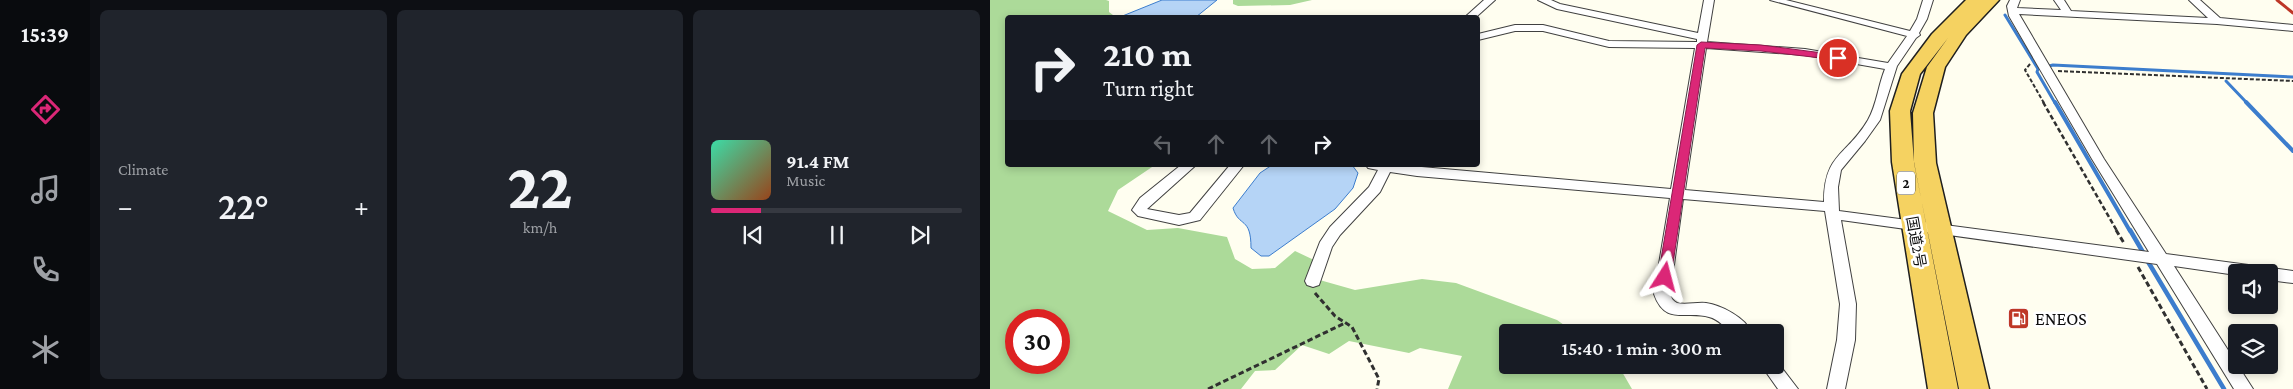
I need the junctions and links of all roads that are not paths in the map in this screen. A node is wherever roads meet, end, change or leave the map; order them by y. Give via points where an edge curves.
1 (1490, 0) edge
2 (1543, 0) edge
3 (1568, 0) edge
4 (1710, 0) edge
5 (1776, 0) edge
6 (1928, 0) edge
7 (1975, 0) edge
8 (1991, 0) edge
9 (2015, 0) edge
10 (2059, 0) edge
11 (2194, 0) edge
12 (1557, 6) junction
13 (2012, 11) junction
14 (1472, 15) edge
15 (2069, 15) junction
16 (2217, 21) junction
17 (1542, 28) junction
18 (2293, 28) edge
19 (1915, 35) junction
20 (1480, 37) edge
21 (1702, 41) junction
22 (1892, 67) junction
23 (1187, 167) edge
24 (1235, 167) edge
25 (1384, 167) edge
26 (1394, 167) edge
27 (1678, 194) junction
28 (1834, 211) junction
29 (1913, 224) junction
30 (1940, 230) junction
31 (2160, 259) junction
32 (2228, 268) edge
33 (2278, 275) edge
34 (2293, 277) edge
35 (1313, 281) road end
36 (1735, 324) edge
37 (1777, 374) edge
38 (1789, 389) edge
39 (1836, 389) edge
40 (1943, 389) edge
41 (1974, 389) edge
42 (2244, 389) edge

1 - 14 street
2 - 12 street
3 - 12 street
4 - 21 street
5 - 19 street
6 - 19 street
7 - 29 highway, 国道2号 / 2 via 1932,44 1911,74 1904,93 1900,130
8 - 30 highway, 国道2号 / 2 via 1960,32 1936,66 1928,88 1922,135
9 - 13 street
10 - 15 street
11 - 16 street
12 - 17 street
12 - 21 street
13 - 15 street
13 - 31 street
15 - 16 street
16 - 18 street
17 - 20 street via 1515,28
17 - 21 street via 1609,44
19 - 22 street
21 - 22 street via 1805,52
21 - 27 street
22 - 28 street via 1879,111 1833,173
23 - 24 street via 1145,201 1139,210 1179,220 1195,217
25 - 35 street via 1375,189 1325,246
26 - 27 street
27 - 28 street
27 - 36 street via 1662,294 1664,302 1670,308 1710,310
28 - 29 street
28 - 39 street via 1850,318
29 - 30 street
29 - 40 highway, 国道2号 / 2
30 - 31 street
30 - 41 highway, 国道2号 / 2
31 - 32 street
31 - 42 street
33 - 34 street
37 - 38 street

